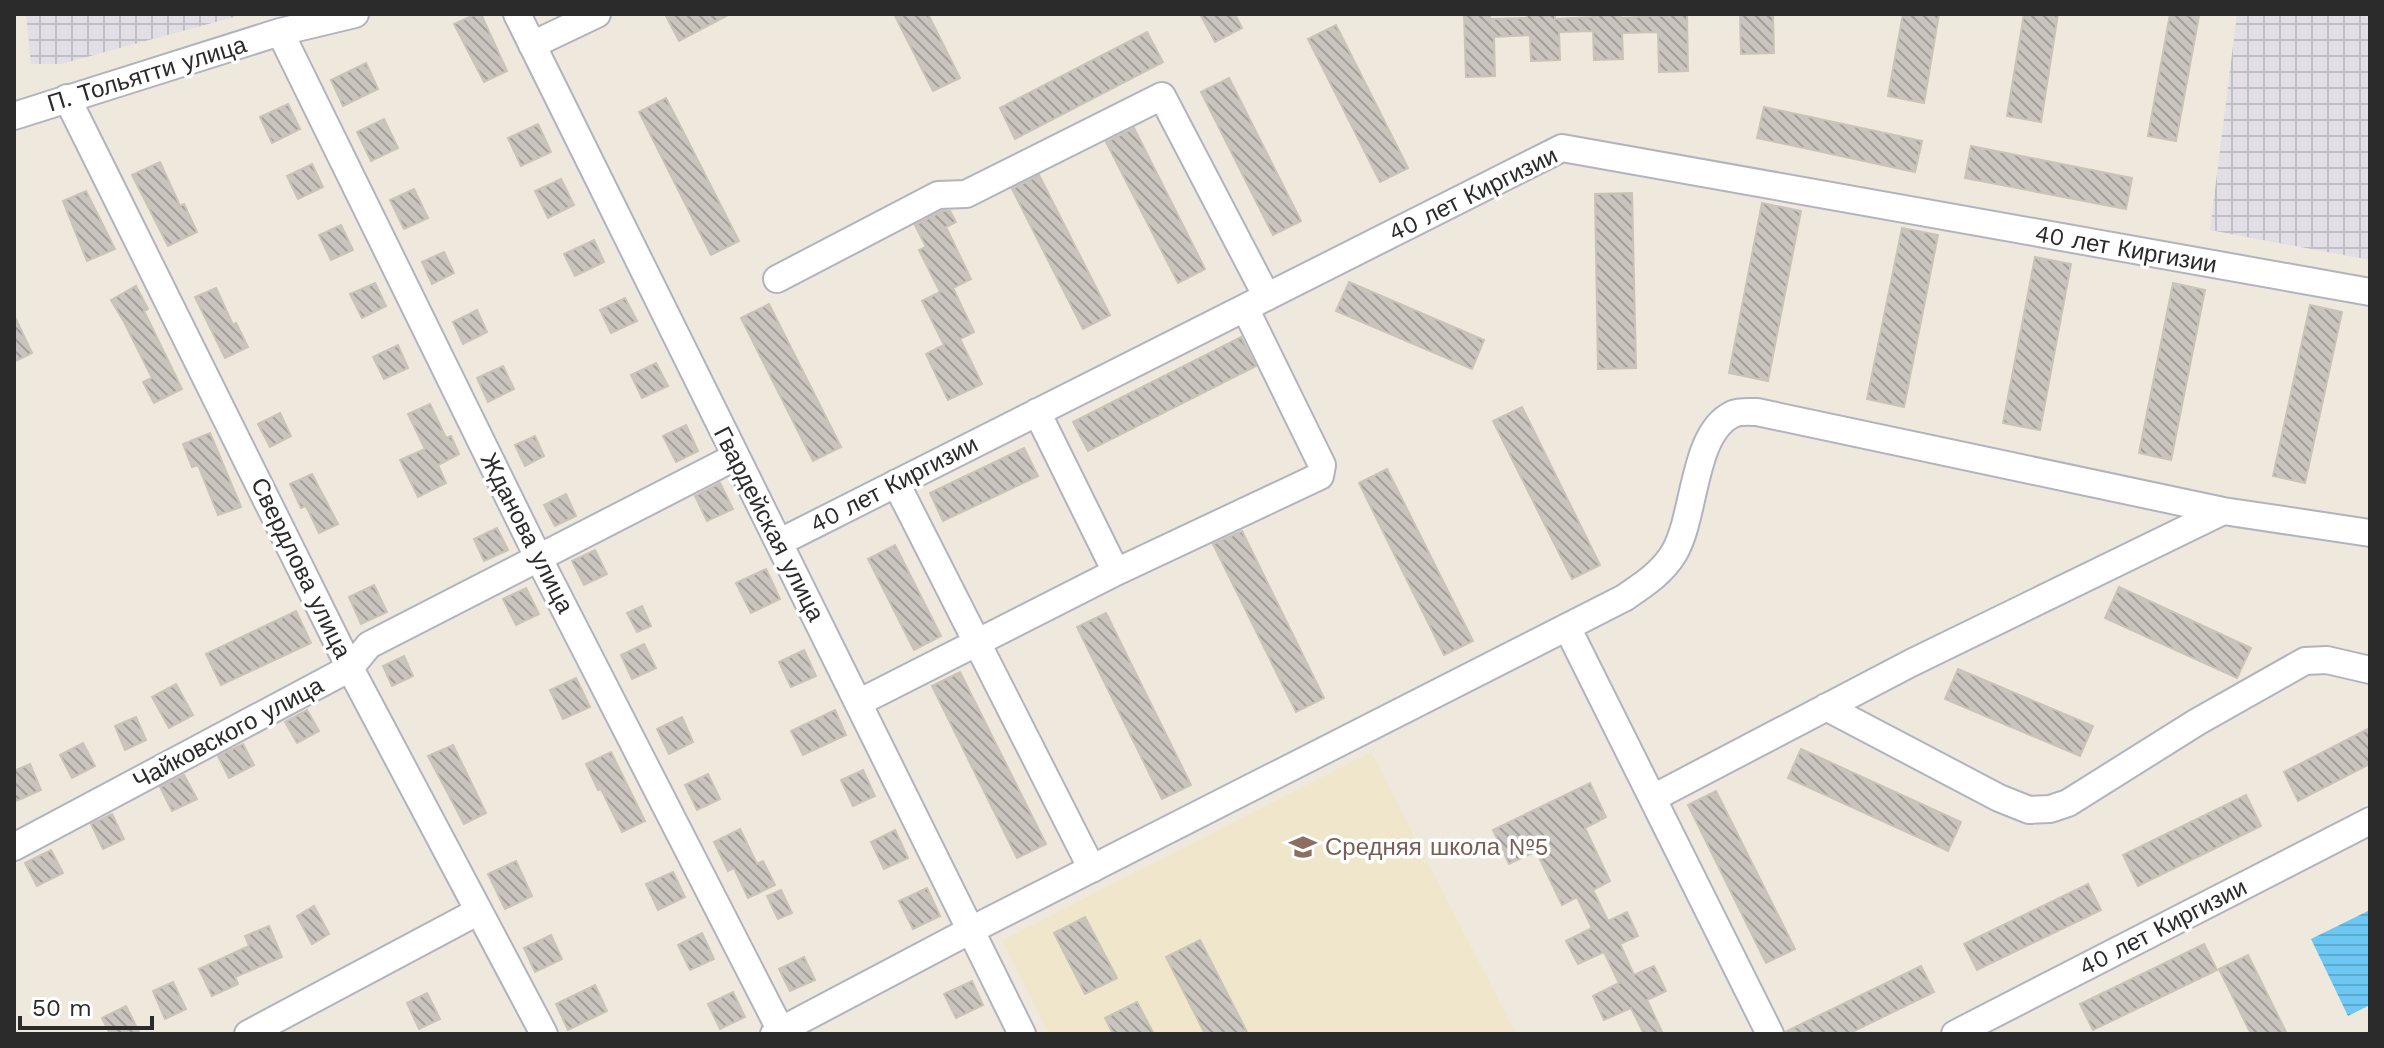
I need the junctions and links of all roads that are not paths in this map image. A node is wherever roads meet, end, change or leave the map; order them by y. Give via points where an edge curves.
1 (355, 14) edge
2 (517, 14) edge
3 (597, 14) edge
4 (280, 32) junction
5 (532, 45) junction
6 (67, 98) junction
7 (14, 116) edge
8 (777, 279) dead end
9 (2370, 292) edge
10 (1256, 302) junction
11 (1037, 412) junction
12 (735, 457) junction
13 (896, 483) junction
14 (2223, 511) junction
15 (2370, 533) edge
16 (780, 542) junction
17 (538, 557) junction
18 (1116, 572) junction
19 (1567, 627) junction
20 (978, 642) junction
21 (350, 668) junction
22 (2370, 670) edge
23 (858, 703) junction
24 (1826, 707) junction
25 (1653, 798) junction
26 (2370, 821) edge
27 (14, 847) edge
28 (1092, 869) junction
29 (477, 912) junction
30 (969, 931) junction
31 (777, 1032) edge
32 (248, 1034) edge
33 (544, 1034) edge
34 (1022, 1034) edge
35 (1770, 1034) edge
36 (1955, 1034) edge

1 - 4 street
2 - 5 street, Гвардейская улица
3 - 5 street
4 - 6 street, П. Тольятти улица
4 - 17 street, Жданова улица
5 - 12 street, Гвардейская улица
6 - 7 street, П. Тольятти улица
6 - 21 street, Свердлова улица
8 - 10 street via 938,195 966,194 1162,96
9 - 10 street, 40 лет Киргизии via 1562,148
10 - 11 street, 40 лет Киргизии
10 - 18 street via 1322,471 1316,479
11 - 13 street, 40 лет Киргизии
11 - 18 street
12 - 16 street, Гвардейская улица
12 - 17 street, Чайковского улица
13 - 16 street, 40 лет Киргизии
13 - 20 street
14 - 15 street
14 - 19 street via 1757,412 1736,412 1720,423 1706,444 1675,552 1653,579
14 - 24 street
16 - 23 street, Гвардейская улица
17 - 21 street, Чайковского улица via 369,645
17 - 31 street, Жданова улица
18 - 20 street
19 - 25 street
19 - 28 street
20 - 23 street
20 - 28 street
21 - 27 street, Чайковского улица
21 - 29 street, Свердлова улица
22 - 24 street via 2327,660 2305,661 2050,809 2029,810 1999,798
23 - 30 street, Гвардейская улица
24 - 25 street
25 - 35 street
26 - 36 street, 40 лет Киргизии
28 - 30 street
29 - 32 street
29 - 33 street, Свердлова улица
30 - 31 street
30 - 34 street, Гвардейская улица

